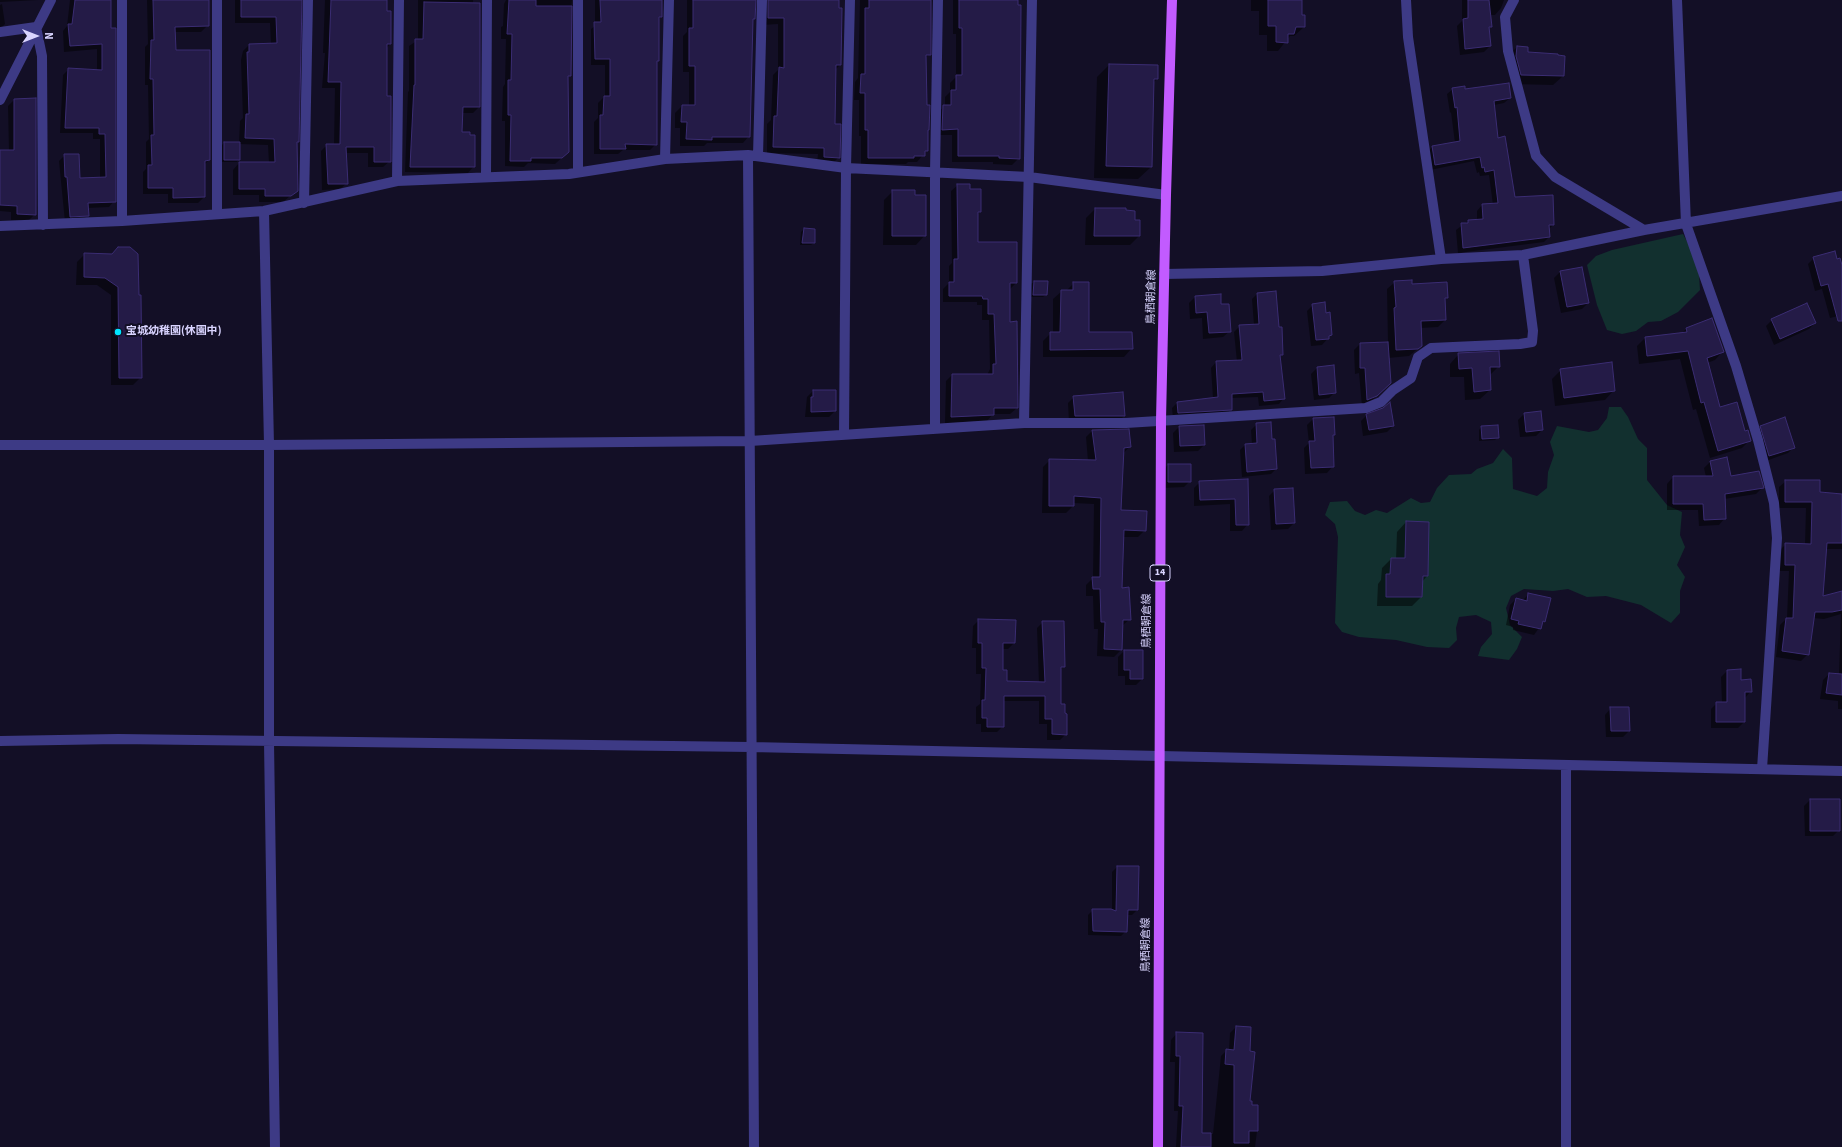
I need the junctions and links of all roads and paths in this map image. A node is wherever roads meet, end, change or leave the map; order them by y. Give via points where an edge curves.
1 (51, 0) edge
2 (122, 0) edge
3 (217, 0) edge
4 (308, 0) edge
5 (399, 0) edge
6 (487, 0) edge
7 (578, 0) edge
8 (669, 0) edge
9 (762, 0) edge
10 (850, 0) edge
11 (938, 0) edge
12 (1032, 0) edge
13 (1172, 0) edge
14 (1406, 0) edge
15 (1514, 0) edge
16 (1677, 0) edge
17 (36, 27) junction
18 (0, 32) edge
19 (0, 100) edge
20 (753, 156) junction
21 (665, 159) junction
22 (846, 168) junction
23 (578, 172) junction
24 (935, 172) junction
25 (486, 176) junction
26 (1029, 177) junction
27 (397, 182) junction
28 (1166, 194) junction
29 (1842, 196) edge
30 (304, 203) junction
31 (264, 211) junction
32 (217, 214) junction
33 (122, 221) junction
34 (43, 224) junction
35 (1686, 224) junction
36 (0, 226) edge
37 (1644, 230) junction
38 (1523, 255) junction
39 (1441, 259) junction
40 (1164, 274) junction
41 (1161, 420) junction
42 (1024, 423) junction
43 (935, 428) junction
44 (844, 435) junction
45 (750, 441) junction
46 (0, 445) edge
47 (268, 446) junction
48 (0, 741) edge
49 (269, 742) junction
50 (751, 747) junction
51 (1159, 756) junction
52 (1566, 766) junction
53 (1762, 769) junction
54 (1842, 771) edge
55 (275, 1147) edge
56 (754, 1147) edge
57 (1158, 1147) edge
58 (1566, 1147) edge

1 - 17 street
2 - 33 street
3 - 32 street
4 - 30 street
5 - 27 street
6 - 25 street
7 - 23 street
8 - 21 street
9 - 20 street
10 - 22 street
11 - 24 street
12 - 26 street
13 - 28 main road, 鳥栖朝倉線 / 14
14 - 39 street via 1408,37
15 - 37 street via 1505,18 1508,51 1536,156 1555,177
16 - 35 street
17 - 18 street
17 - 19 street
17 - 34 street via 42,56
20 - 21 street
20 - 22 street
20 - 45 street
21 - 23 street
22 - 24 street
22 - 44 street
23 - 25 street
24 - 26 street
24 - 43 street
25 - 27 street
26 - 28 street
26 - 42 street
27 - 30 street
28 - 40 main road, 鳥栖朝倉線 / 14
29 - 35 street
30 - 31 street
31 - 32 street
31 - 47 street
32 - 33 street
33 - 34 street
34 - 36 street
35 - 37 street
35 - 53 street via 1736,366 1774,503 1777,538
37 - 38 street
38 - 39 street
38 - 41 street via 1533,331 1532,342 1431,348 1418,357 1411,378 1381,402 1366,408
39 - 40 street via 1322,271
40 - 41 main road, 鳥栖朝倉線 / 14
41 - 42 street via 1090,424
41 - 51 main road, 鳥栖朝倉線 / 14
42 - 43 street
43 - 44 street
44 - 45 street
45 - 47 street
45 - 50 street
46 - 47 street
47 - 49 street
48 - 49 street via 118,739
49 - 50 street
49 - 55 street
50 - 51 street
50 - 56 street
51 - 52 street
51 - 57 main road, 鳥栖朝倉線 / 14
52 - 53 street
52 - 58 street
53 - 54 street

